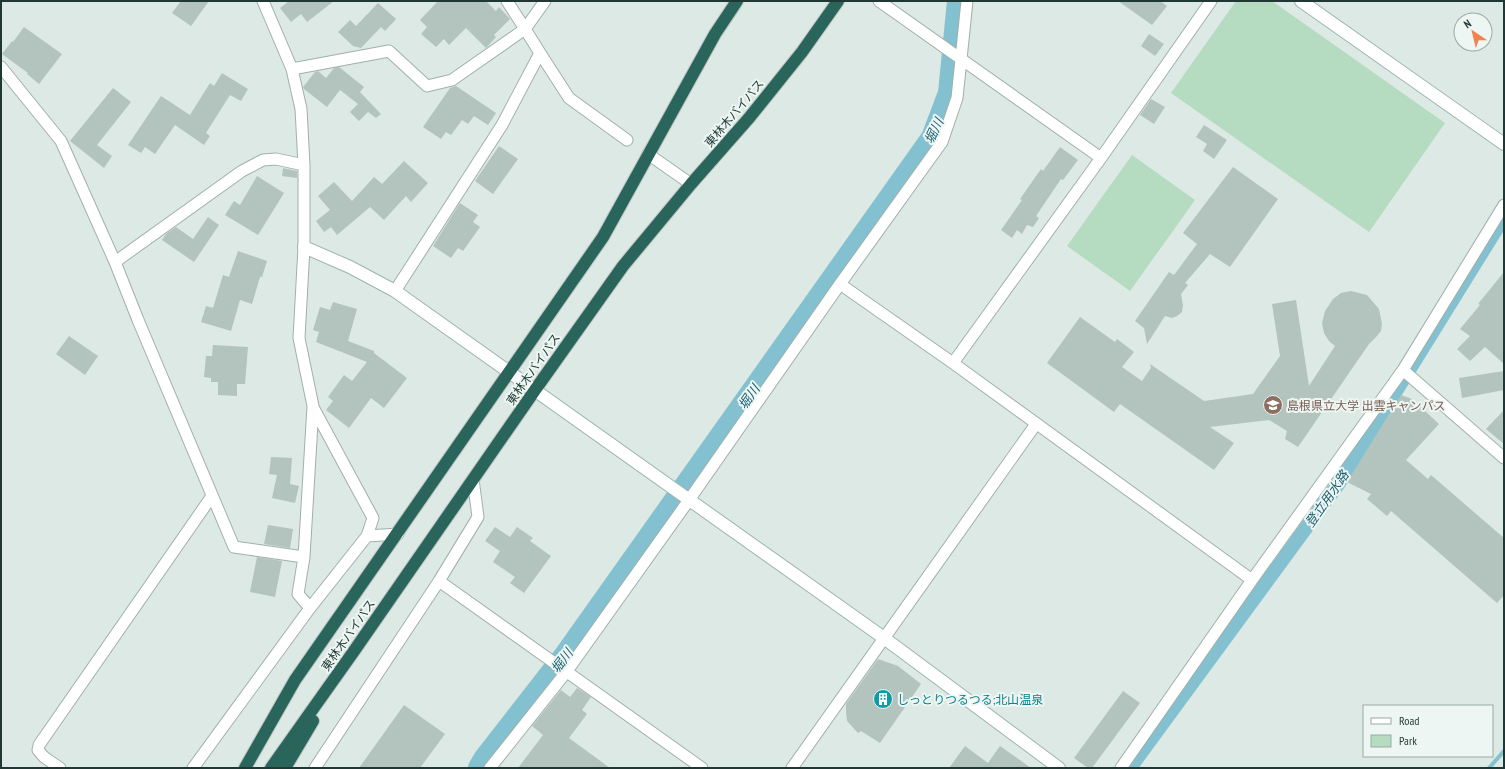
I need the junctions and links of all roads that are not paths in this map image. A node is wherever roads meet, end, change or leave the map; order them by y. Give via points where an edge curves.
1 (263, 1) edge
2 (507, 1) edge
3 (545, 1) edge
4 (737, 1) edge
5 (838, 1) edge
6 (879, 1) edge
7 (967, 1) edge
8 (1211, 1) edge
9 (1301, 1) edge
10 (525, 29) junction
11 (540, 53) junction
12 (961, 59) junction
13 (1, 67) edge
14 (292, 69) junction
15 (627, 140) dead end
16 (1504, 144) edge
17 (648, 154) junction
18 (1101, 158) junction
19 (304, 165) junction
20 (691, 184) junction
21 (1504, 205) edge
22 (304, 247) junction
23 (115, 262) junction
24 (840, 284) junction
25 (395, 291) junction
26 (953, 363) junction
27 (1403, 370) junction
28 (510, 373) junction
29 (535, 390) junction
30 (313, 406) junction
31 (1036, 424) junction
32 (1504, 458) edge
33 (473, 479) junction
34 (212, 496) junction
35 (689, 500) junction
36 (398, 534) junction
37 (366, 536) junction
38 (304, 557) junction
39 (1252, 580) junction
40 (439, 581) junction
41 (310, 608) junction
42 (884, 638) junction
43 (354, 651) junction
44 (567, 671) junction
45 (296, 680) junction
46 (60, 768) edge
47 (193, 768) edge
48 (237, 768) edge
49 (245, 768) edge
50 (271, 768) edge
51 (285, 768) edge
52 (315, 768) edge
53 (490, 768) edge
54 (702, 768) edge
55 (792, 768) edge
56 (1059, 768) edge
57 (1121, 768) edge

1 - 14 street
2 - 10 street
3 - 10 street
4 - 17 highway, 東林木バイパス via 715,34
5 - 20 highway, 東林木バイパス via 798,58
6 - 12 street
7 - 12 street
8 - 18 street
9 - 16 street
10 - 11 street
10 - 14 street via 452,80 427,86 389,51
11 - 15 street via 569,98
11 - 25 street via 502,125
12 - 18 street
12 - 24 street via 957,98 942,142
13 - 23 street via 61,141
14 - 19 street via 301,109
17 - 20 street
17 - 28 highway, 東林木バイパス via 603,237
18 - 26 street
19 - 22 street
19 - 23 street via 276,159 263,160 242,172
20 - 29 highway, 東林木バイパス via 623,266
21 - 27 street
22 - 25 street via 350,267
22 - 30 street via 299,338
23 - 34 street
24 - 26 street
24 - 35 street
25 - 28 street
26 - 31 street
27 - 32 street
27 - 39 street
28 - 29 street
28 - 36 highway, 東林木バイパス
29 - 33 highway, 東林木バイパス
29 - 35 street
30 - 37 street via 373,518
30 - 38 street
31 - 39 street
31 - 42 street
33 - 40 street via 478,517
33 - 43 highway, 東林木バイパス
34 - 38 street via 234,547
34 - 46 street via 39,745 38,750 44,757
35 - 42 street
35 - 44 street
36 - 37 street
36 - 45 highway, 東林木バイパス
37 - 41 street
38 - 41 street via 298,594
39 - 57 street
40 - 44 street
40 - 52 street
41 - 47 street
42 - 55 street
42 - 56 street
43 - 50 highway, 東林木バイパス
43 - 51 highway
44 - 53 street
44 - 54 street
45 - 48 highway
45 - 49 highway, 東林木バイパス

